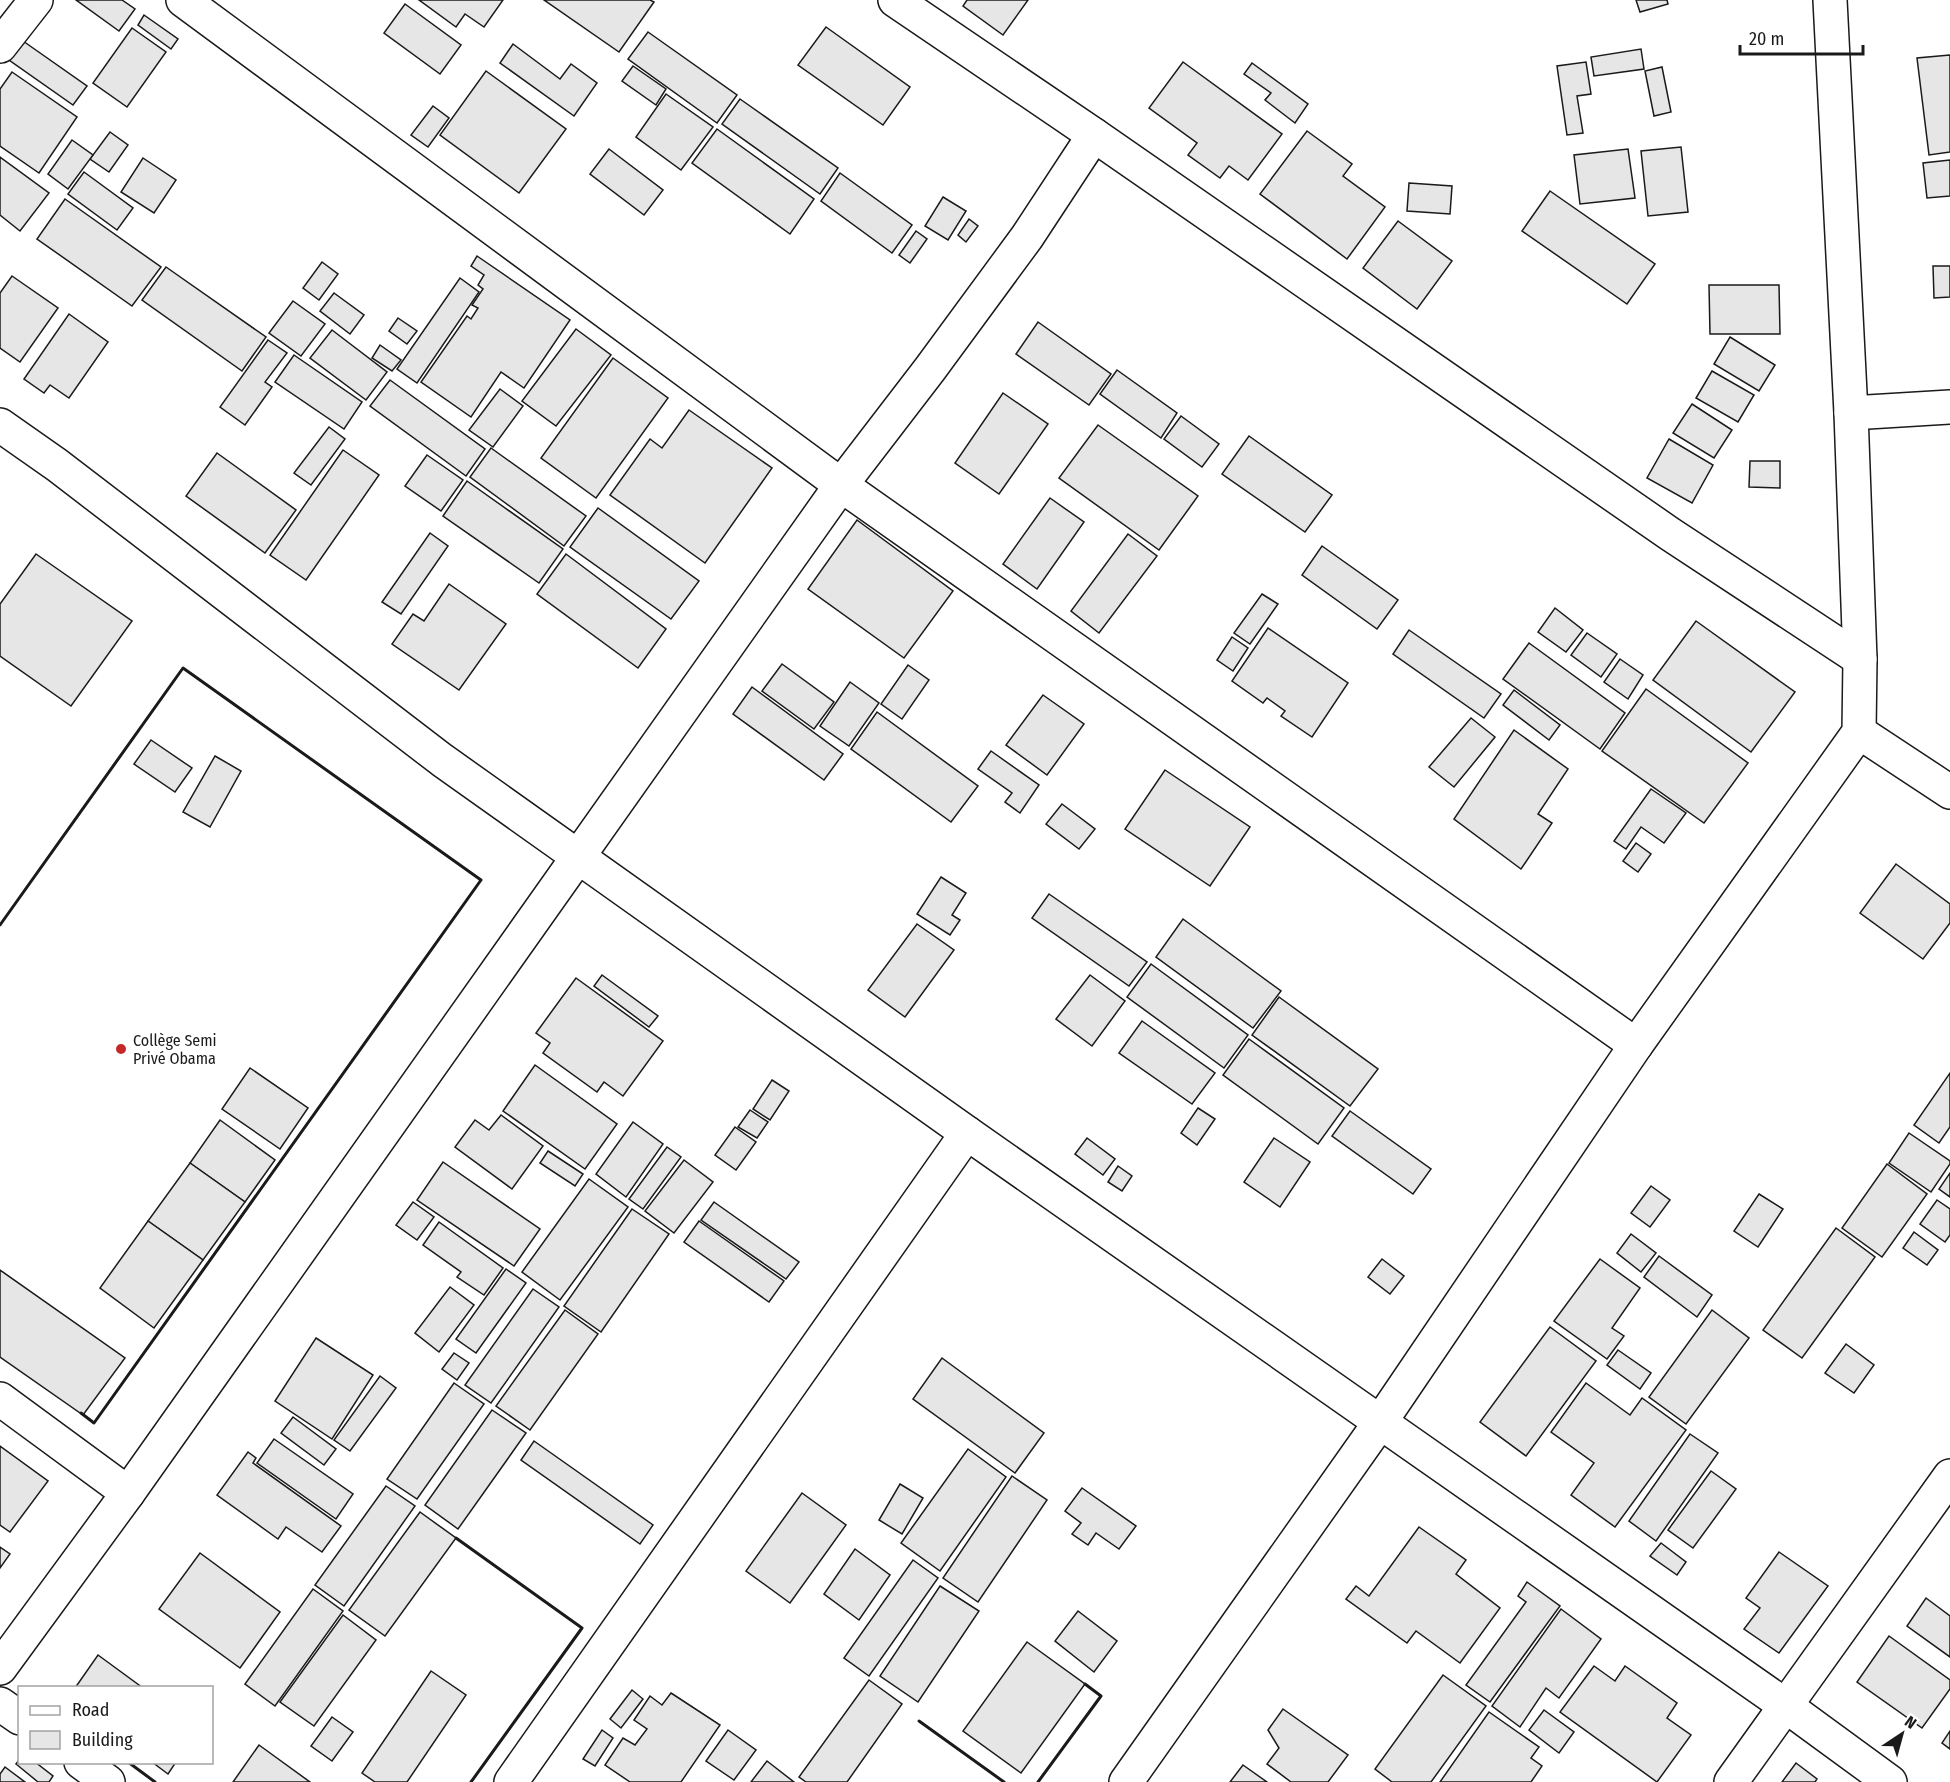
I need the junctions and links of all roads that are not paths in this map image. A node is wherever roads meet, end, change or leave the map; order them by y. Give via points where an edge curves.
1 (36, 0) edge
2 (183, 0) edge
3 (895, 0) edge
4 (1830, 0) edge
5 (0, 46) edge
6 (1094, 135) junction
7 (1950, 407) edge
8 (1851, 413) junction
9 (0, 425) edge
10 (841, 485) junction
11 (1860, 659) junction
12 (1859, 732) junction
13 (1950, 792) edge
14 (578, 855) junction
15 (1636, 1045) junction
16 (967, 1133) junction
17 (0, 1399) edge
18 (1381, 1421) junction
19 (1950, 1476) edge
20 (128, 1493) junction
21 (0, 1668) edge
22 (0, 1704) edge
23 (1786, 1706) junction
24 (18, 1717) edge
25 (84, 1764) edge
26 (108, 1782) edge
27 (511, 1782) edge
28 (1126, 1782) edge
29 (1731, 1782) edge
30 (1890, 1782) edge

1 - 5 street
2 - 10 street
3 - 6 street
4 - 8 street
6 - 10 street via 1027,237
6 - 11 street via 1670,534
7 - 8 street
8 - 11 street
9 - 14 street via 441,760
10 - 14 street
10 - 15 street
11 - 12 street
12 - 13 street
12 - 15 street
14 - 16 street
14 - 20 street
15 - 18 street
16 - 18 street
16 - 27 street
17 - 20 street
18 - 23 street
18 - 28 street
19 - 23 street
20 - 21 street
22 - 24 street
23 - 29 street
23 - 30 street
25 - 26 street

